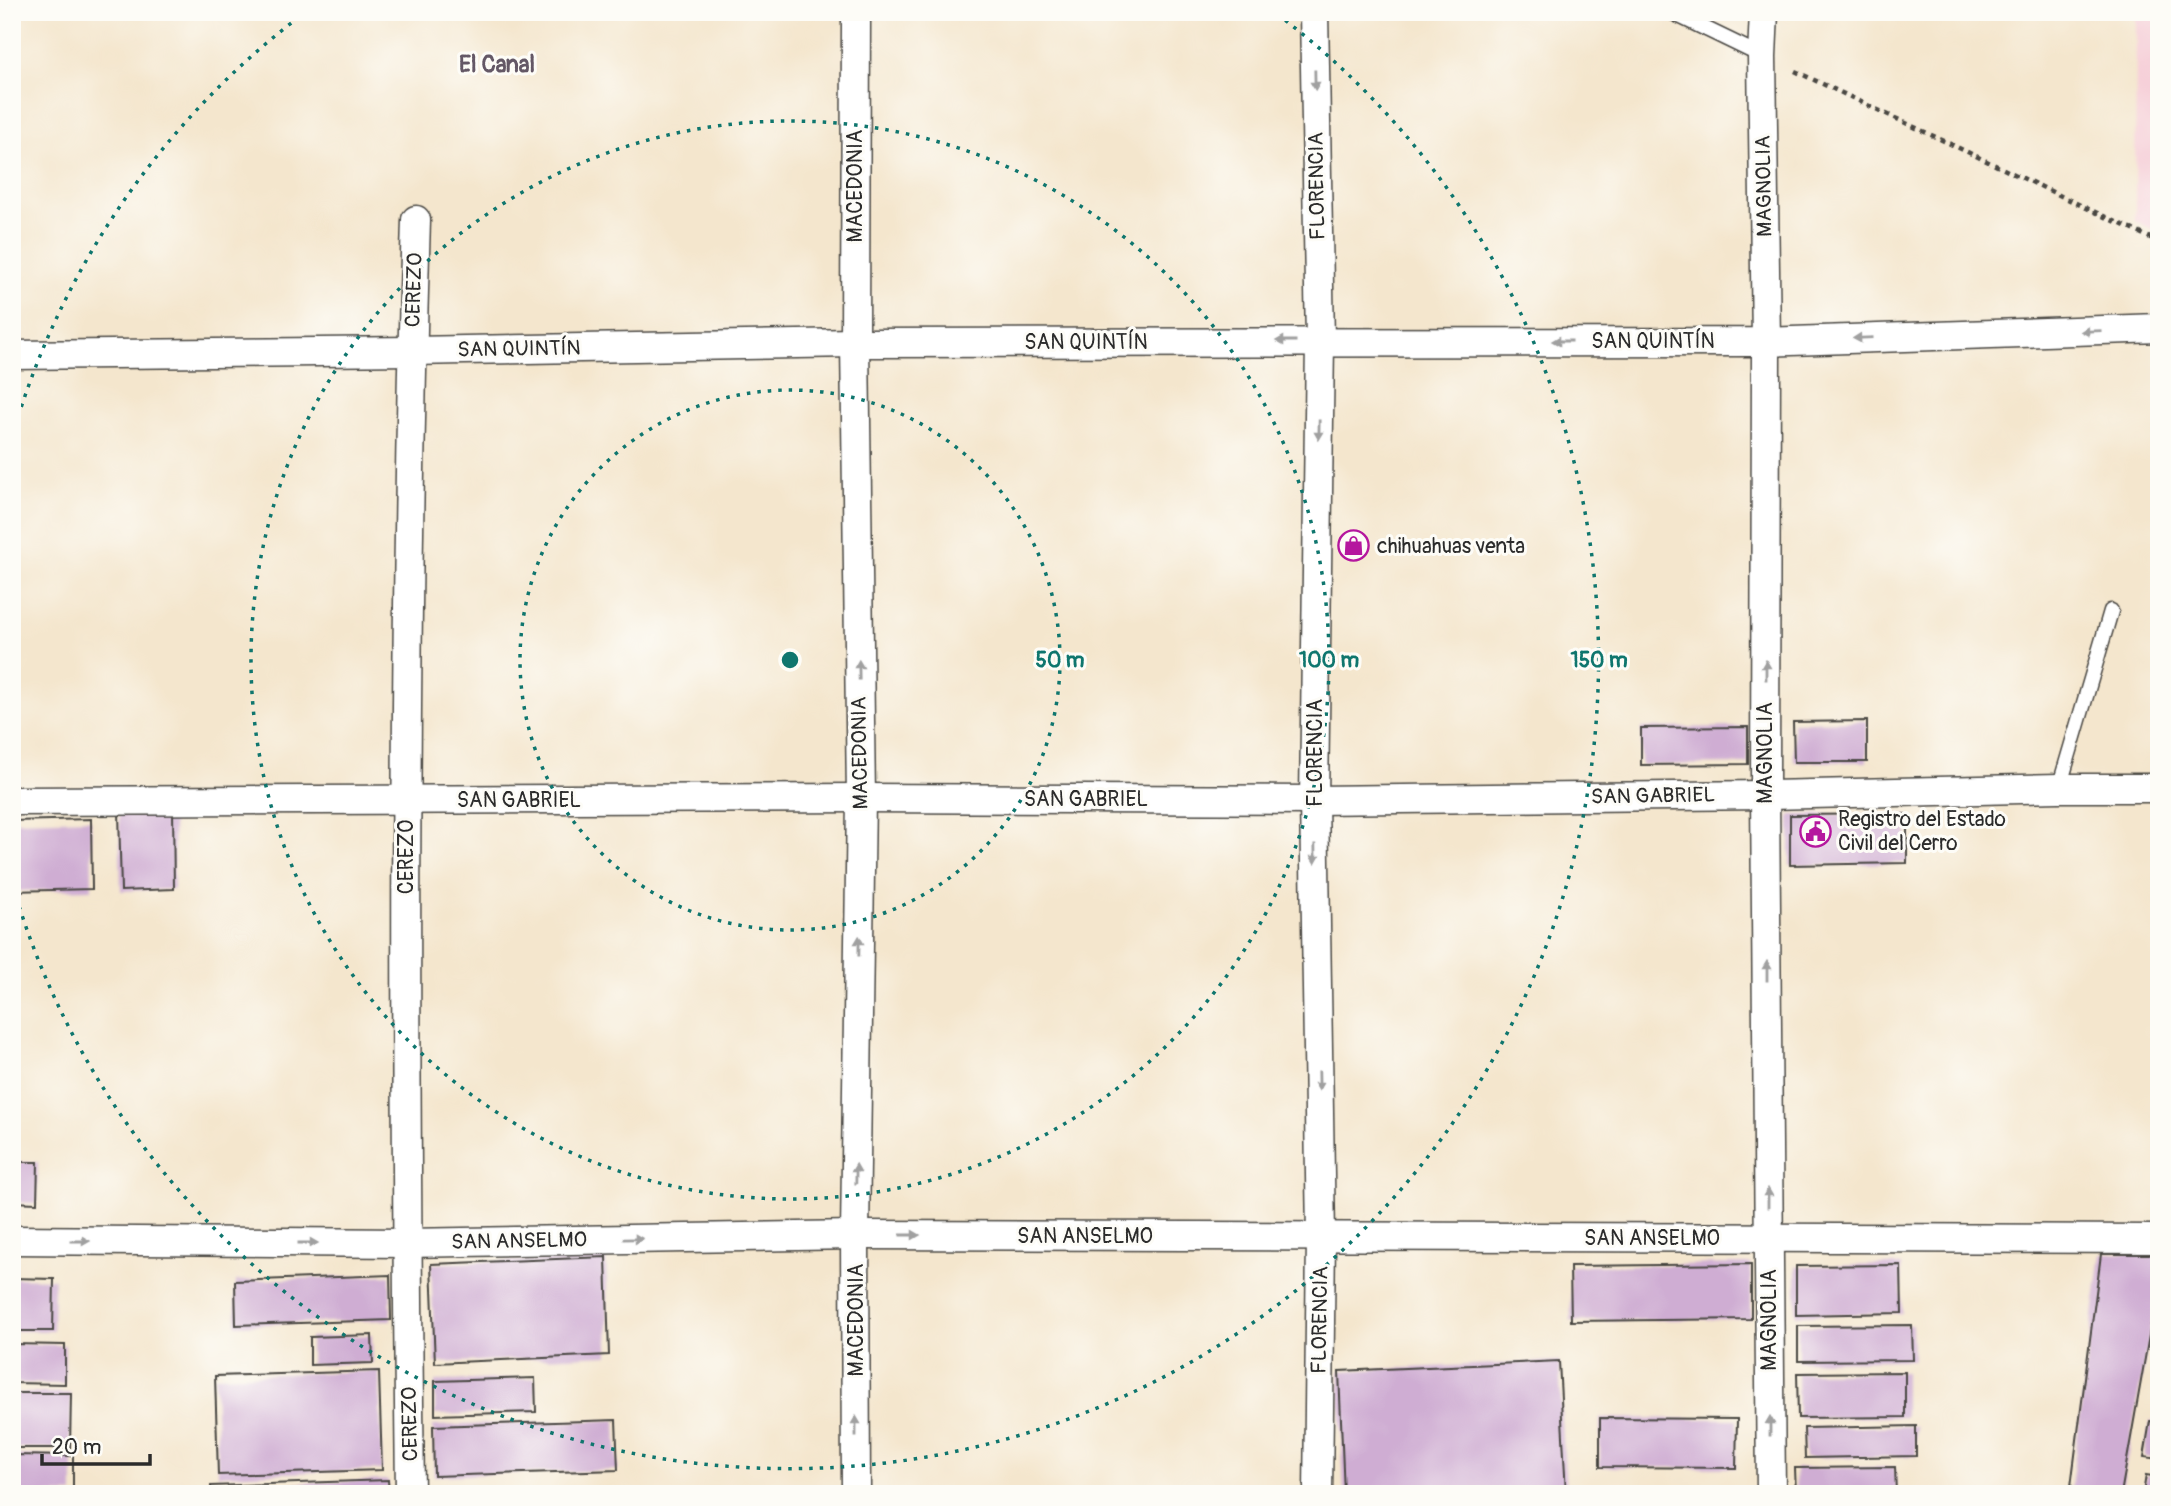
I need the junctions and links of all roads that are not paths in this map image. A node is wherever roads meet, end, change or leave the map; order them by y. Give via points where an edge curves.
1 (856, 12) edge
2 (1314, 12) edge
3 (1671, 12) edge
4 (1764, 12) edge
5 (1762, 56) junction
6 (416, 220) dead end
7 (2159, 328) edge
8 (1320, 341) junction
9 (1766, 341) junction
10 (855, 342) junction
11 (412, 351) junction
12 (12, 355) edge
13 (2111, 611) dead end
14 (2059, 788) junction
15 (2159, 788) edge
16 (1765, 795) junction
17 (861, 798) junction
18 (1314, 800) junction
19 (12, 801) edge
20 (406, 801) junction
21 (855, 1235) junction
22 (1321, 1237) junction
23 (1769, 1238) junction
24 (2159, 1239) edge
25 (12, 1240) edge
26 (407, 1243) junction
27 (410, 1494) edge
28 (856, 1494) edge
29 (1318, 1494) edge
30 (1771, 1494) edge

1 - 10 street, MACEDONIA
2 -> 8 street, FLORENCIA
3 - 5 lane
4 - 5 street, MAGNOLIA
5 - 9 street, MAGNOLIA
6 - 11 street, CEREZO
7 -> 9 street, SAN QUINTÍN
9 -> 8 street, SAN QUINTÍN
8 -> 10 street, SAN QUINTÍN
8 -> 18 street, FLORENCIA
16 -> 9 street, MAGNOLIA
10 - 11 street, SAN QUINTÍN
17 -> 10 street, MACEDONIA
11 - 12 street, SAN QUINTÍN
11 - 20 street, CEREZO
13 - 14 lane
14 - 15 street, SAN GABRIEL
14 - 16 street, SAN GABRIEL
16 - 18 street, SAN GABRIEL
23 -> 16 street, MAGNOLIA
17 - 18 street, SAN GABRIEL
17 - 20 street, SAN GABRIEL
21 -> 17 street, MACEDONIA
18 -> 22 street, FLORENCIA
19 - 20 street, SAN GABRIEL
20 - 26 street, CEREZO
21 -> 22 street, SAN ANSELMO
26 -> 21 street, SAN ANSELMO
28 -> 21 street, MACEDONIA
22 - 23 street, SAN ANSELMO
22 - 29 street, FLORENCIA
23 - 24 street, SAN ANSELMO
30 -> 23 street, MAGNOLIA
25 -> 26 street, SAN ANSELMO
26 - 27 street, CEREZO

